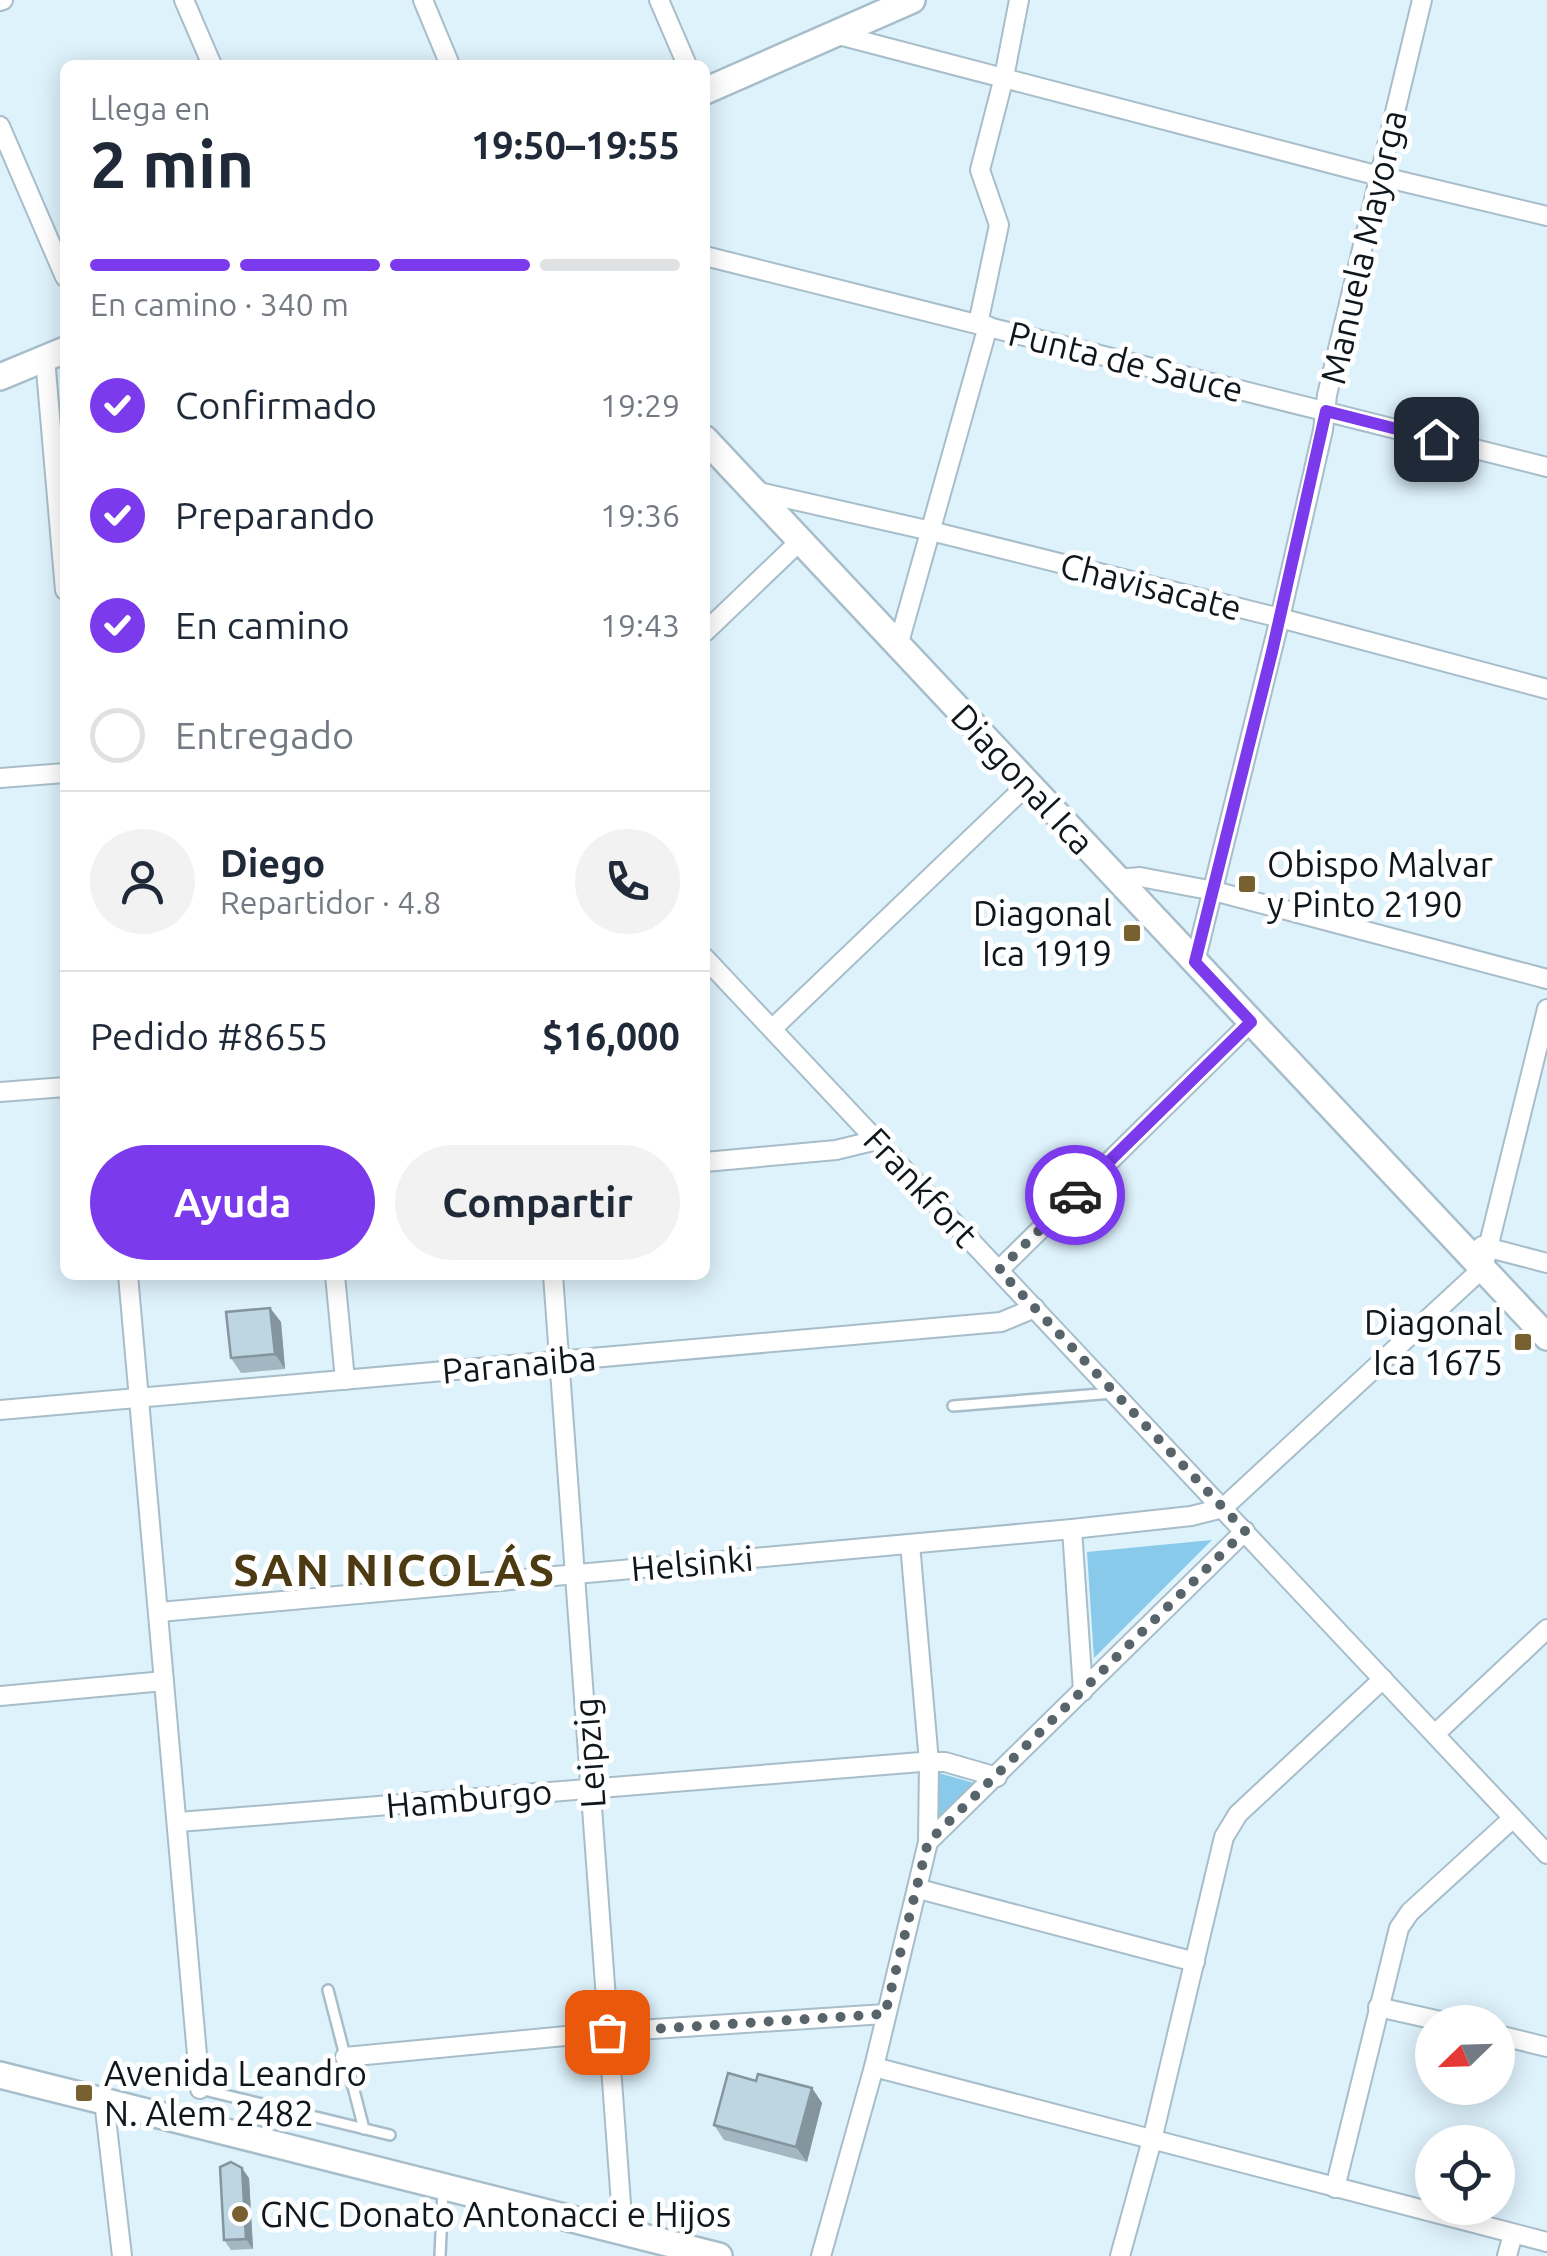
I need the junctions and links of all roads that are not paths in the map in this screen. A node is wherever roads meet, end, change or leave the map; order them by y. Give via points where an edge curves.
1 (184, 0) edge
2 (423, 0) edge
3 (659, 0) edge
4 (1019, 0) edge
5 (1422, 0) edge
6 (903, 2) edge
7 (835, 34) junction
8 (210, 60) edge
9 (448, 60) edge
10 (685, 60) edge
11 (1004, 77) junction
12 (710, 89) edge
13 (0, 126) edge
14 (1379, 176) junction
15 (1547, 216) edge
16 (710, 257) edge
17 (60, 265) edge
18 (983, 325) junction
19 (55, 354) edge
20 (0, 376) edge
21 (1326, 411) junction
22 (710, 444) edge
23 (1547, 467) edge
24 (60, 472) edge
25 (754, 491) junction
26 (931, 531) junction
27 (800, 541) junction
28 (1280, 618) junction
29 (710, 627) edge
30 (898, 646) junction
31 (1547, 690) edge
32 (60, 772) edge
33 (0, 778) edge
34 (1028, 784) junction
35 (1117, 878) junction
36 (1214, 891) junction
37 (1195, 962) junction
38 (710, 963) edge
39 (1547, 979) edge
40 (1547, 1010) edge
41 (1251, 1022) junction
42 (772, 1030) junction
43 (60, 1086) edge
44 (0, 1092) edge
45 (877, 1140) junction
46 (710, 1162) edge
47 (1486, 1258) junction
48 (1547, 1263) edge
49 (999, 1270) junction
50 (129, 1280) edge
51 (336, 1280) edge
52 (553, 1280) edge
53 (1035, 1308) junction
54 (1547, 1337) edge
55 (559, 1359) junction
56 (345, 1380) junction
57 (1115, 1393) junction
58 (141, 1395) junction
59 (953, 1406) dead end
60 (0, 1410) edge
61 (1223, 1508) junction
62 (1072, 1529) junction
63 (1245, 1531) junction
64 (910, 1544) junction
65 (575, 1574) junction
66 (160, 1612) junction
67 (1547, 1629) edge
68 (1384, 1679) junction
69 (164, 1681) junction
70 (1083, 1691) junction
71 (0, 1696) edge
72 (1435, 1734) junction
73 (929, 1762) junction
74 (996, 1777) junction
75 (592, 1788) junction
76 (1513, 1818) junction
77 (178, 1822) junction
78 (928, 1842) junction
79 (1547, 1854) edge
80 (918, 1889) junction
81 (1195, 1962) junction
82 (328, 1990) dead end
83 (1378, 2006) junction
84 (885, 2014) junction
85 (1415, 2015) edge
86 (607, 2032) junction
87 (1515, 2039) edge
88 (1547, 2047) edge
89 (345, 2056) junction
90 (874, 2067) junction
91 (0, 2075) edge
92 (200, 2088) joint
93 (104, 2101) junction
94 (364, 2129) junction
95 (390, 2135) dead end
96 (1152, 2140) junction
97 (443, 2186) junction
98 (1335, 2188) junction
99 (623, 2231) junction
100 (1513, 2234) junction
101 (1547, 2242) edge
102 (706, 2254) edge
103 (122, 2256) edge
104 (440, 2256) edge
105 (822, 2256) edge
106 (1120, 2256) edge
107 (1507, 2256) edge

1 - 8 street
2 - 9 street
3 - 10 street
4 - 11 street
5 - 14 street, Manuela Mayorga
6 - 7 main road
7 - 11 street
7 - 12 main road
11 - 14 street
11 - 18 street via 980,170 998,226
13 - 17 street
14 - 15 street
14 - 21 street, Manuela Mayorga
16 - 18 street, Punta de Sauce
18 - 21 street, Punta de Sauce
18 - 26 street
19 - 20 main road
19 - 24 street
21 - 23 street, Punta de Sauce
21 - 28 street, Manuela Mayorga
22 - 25 main road, Diagonal Ica
25 - 26 street, Chavisacate
25 - 27 main road, Diagonal Ica
26 - 28 street, Chavisacate
26 - 30 street
27 - 29 street
27 - 30 main road, Diagonal Ica
28 - 31 street, Chavisacate
28 - 36 street, Manuela Mayorga
30 - 34 main road, Diagonal Ica
32 - 33 street
34 - 35 main road, Diagonal Ica
34 - 42 street
35 - 36 street
35 - 37 main road, Diagonal Ica
36 - 37 street, Manuela Mayorga
36 - 39 street
37 - 41 main road, Diagonal Ica
38 - 42 street, Frankfort
40 - 47 street
41 - 47 main road, Diagonal Ica via 1453,1237
41 - 49 street
42 - 45 street, Frankfort
43 - 44 street
45 - 46 street
45 - 49 street, Frankfort
47 - 48 street
47 - 54 main road, Diagonal Ica
47 - 61 street
49 - 53 street, Frankfort
50 - 58 street
51 - 56 street
52 - 55 street, Leipzig
53 - 55 street, Paranaiba via 1001,1322
53 - 57 street, Frankfort
55 - 56 street, Paranaiba
55 - 65 street, Leipzig
56 - 58 street, Paranaiba
57 - 59 lane
57 - 61 street, Frankfort
58 - 60 street, Paranaiba
58 - 66 street
61 - 62 street, Helsinki
61 - 63 street, Frankfort
62 - 64 street, Helsinki
62 - 70 street
63 - 68 street, Frankfort
63 - 70 street
64 - 65 street, Helsinki
64 - 73 street
65 - 66 street, Helsinki
65 - 75 street, Leipzig
66 - 69 street
67 - 72 street
68 - 72 street, Frankfort
68 - 81 street via 1230,1825
69 - 71 street
69 - 77 street
70 - 74 street
72 - 76 street, Frankfort
73 - 74 street, Hamburgo
73 - 75 street, Hamburgo
73 - 78 street
74 - 78 street
75 - 77 street, Hamburgo
75 - 86 street, Leipzig
76 - 79 street, Frankfort
76 - 83 street via 1410,1912 1399,1928
77 - 92 street
78 - 80 street
80 - 81 street
80 - 84 street
81 - 96 street
82 - 89 lane
83 - 85 street
83 - 98 street
84 - 86 street
84 - 90 street
86 - 89 street
86 - 99 street, Leipzig
87 - 88 street
89 - 94 lane
90 - 96 street
90 - 105 street
91 - 93 main road
92 - 94 lane
93 - 97 main road
93 - 103 street
94 - 95 lane
96 - 98 street
96 - 106 street
97 - 99 main road
97 - 104 lane
98 - 100 street
99 - 102 main road
100 - 101 street
100 - 107 street

